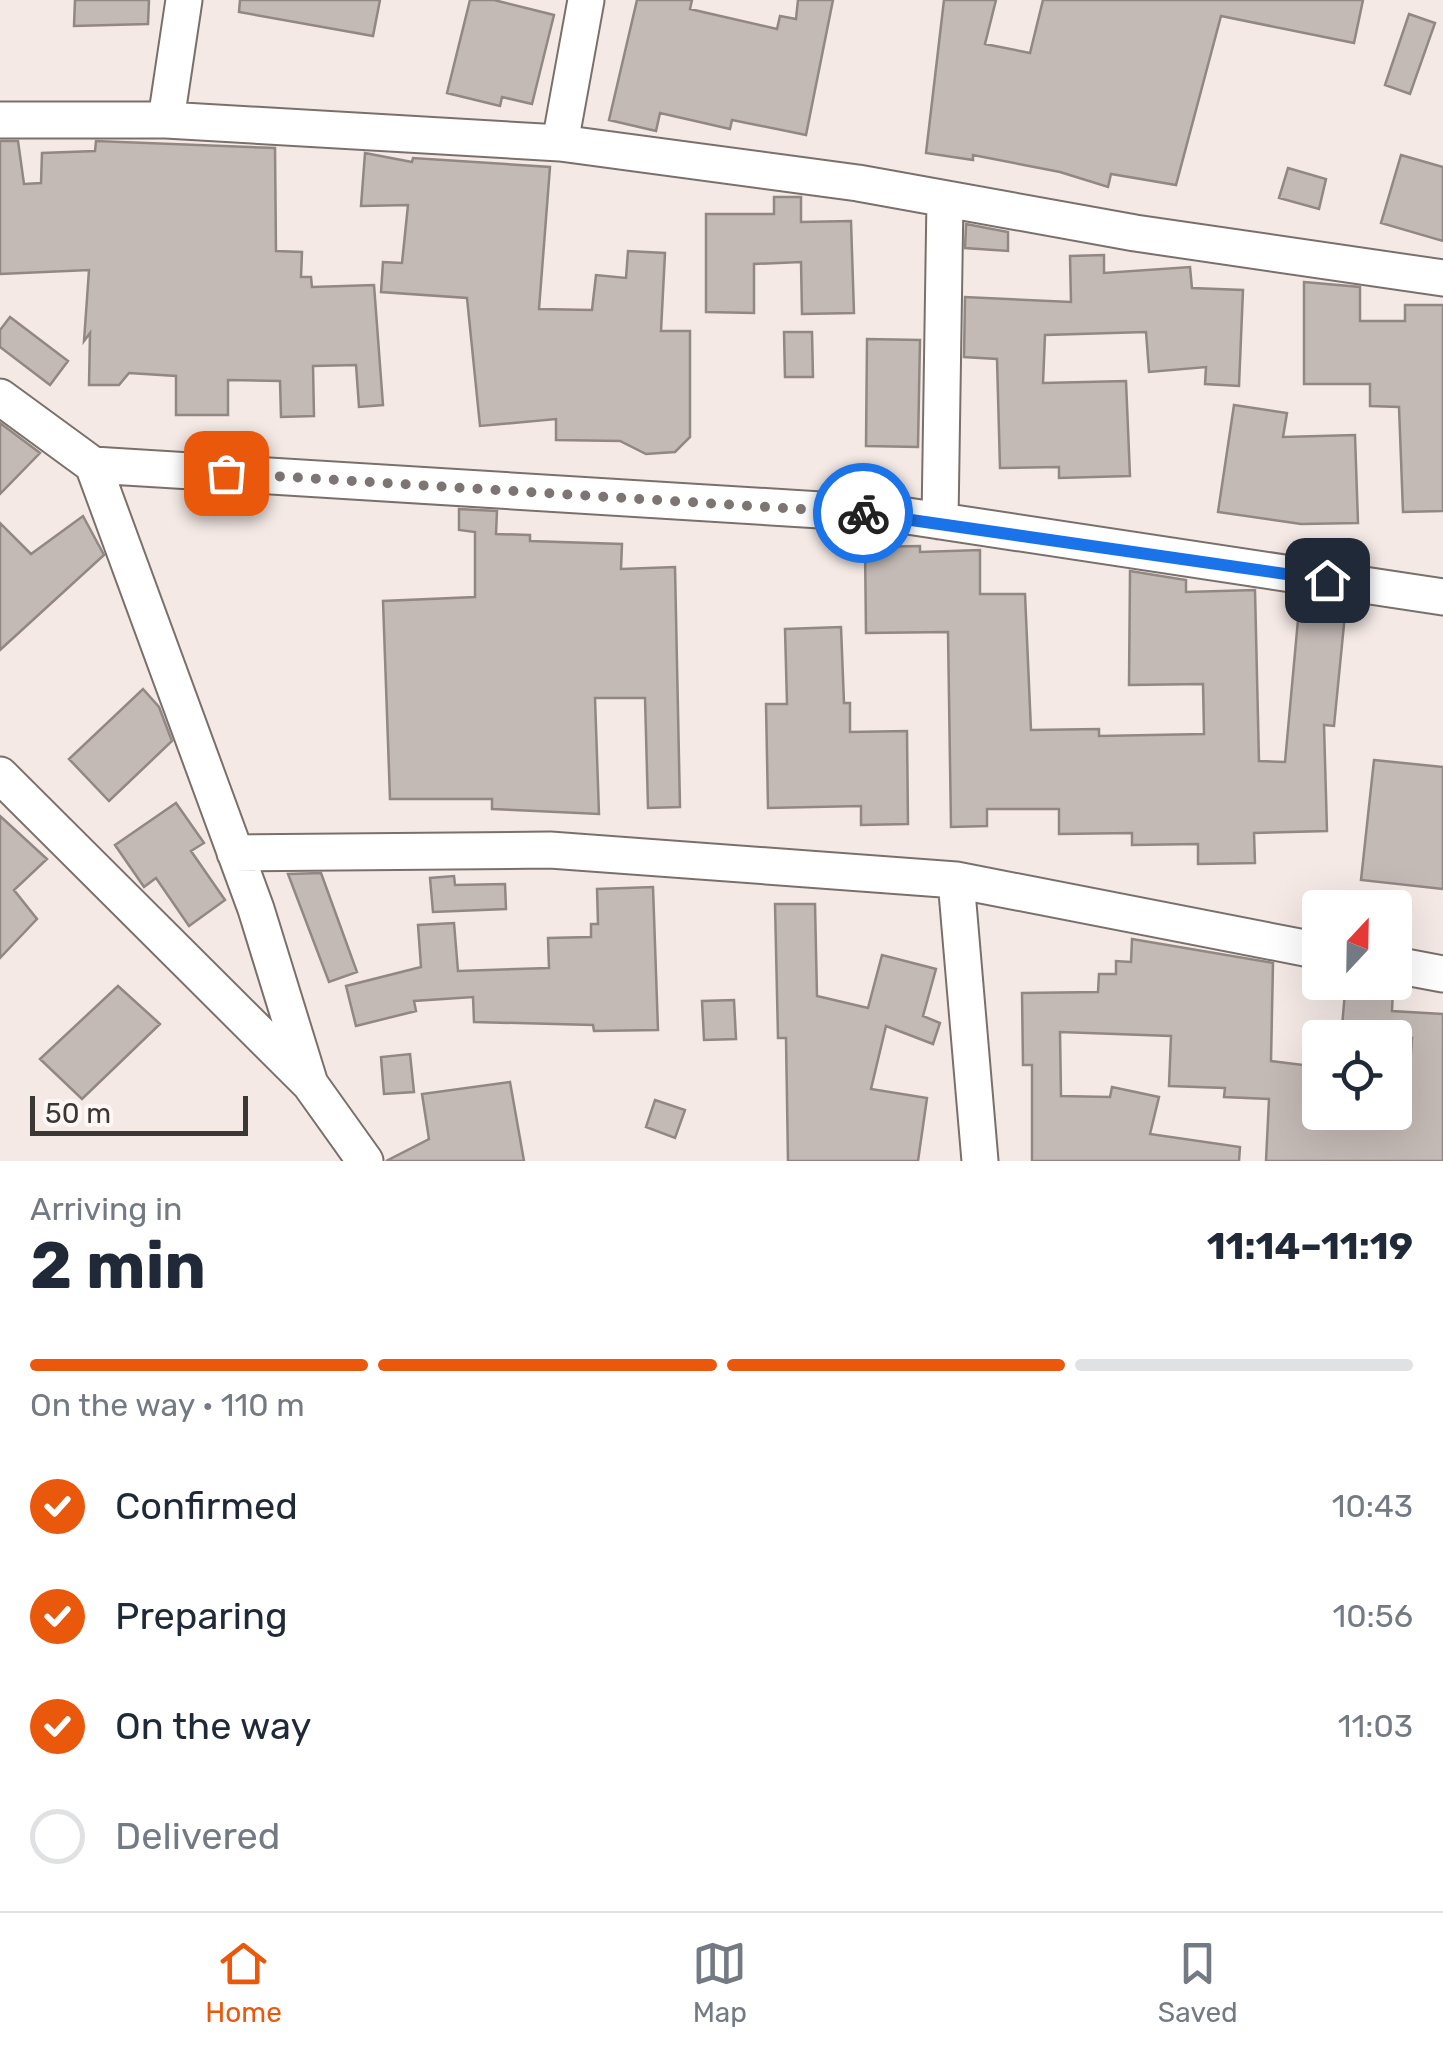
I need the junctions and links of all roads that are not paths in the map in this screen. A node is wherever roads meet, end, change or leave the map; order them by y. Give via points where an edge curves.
1 (184, 0) edge
2 (586, 0) edge
3 (0, 120) edge
4 (166, 120) junction
5 (560, 143) junction
6 (945, 199) junction
7 (1443, 278) edge
8 (0, 397) edge
9 (93, 464) junction
10 (940, 521) junction
11 (1443, 598) edge
12 (0, 775) edge
13 (235, 853) junction
14 (956, 880) junction
15 (1302, 947) edge
16 (1412, 968) edge
17 (1443, 974) edge
18 (310, 1084) junction
19 (365, 1161) edge
20 (980, 1161) edge

1 - 4 street
2 - 5 street
3 - 4 street
4 - 5 street
5 - 6 street
6 - 7 street
6 - 10 street
8 - 9 street
9 - 10 street
9 - 13 street
10 - 11 street
12 - 18 street
13 - 14 street via 550,850
13 - 18 street
14 - 15 street
14 - 20 street
16 - 17 street
18 - 19 street

